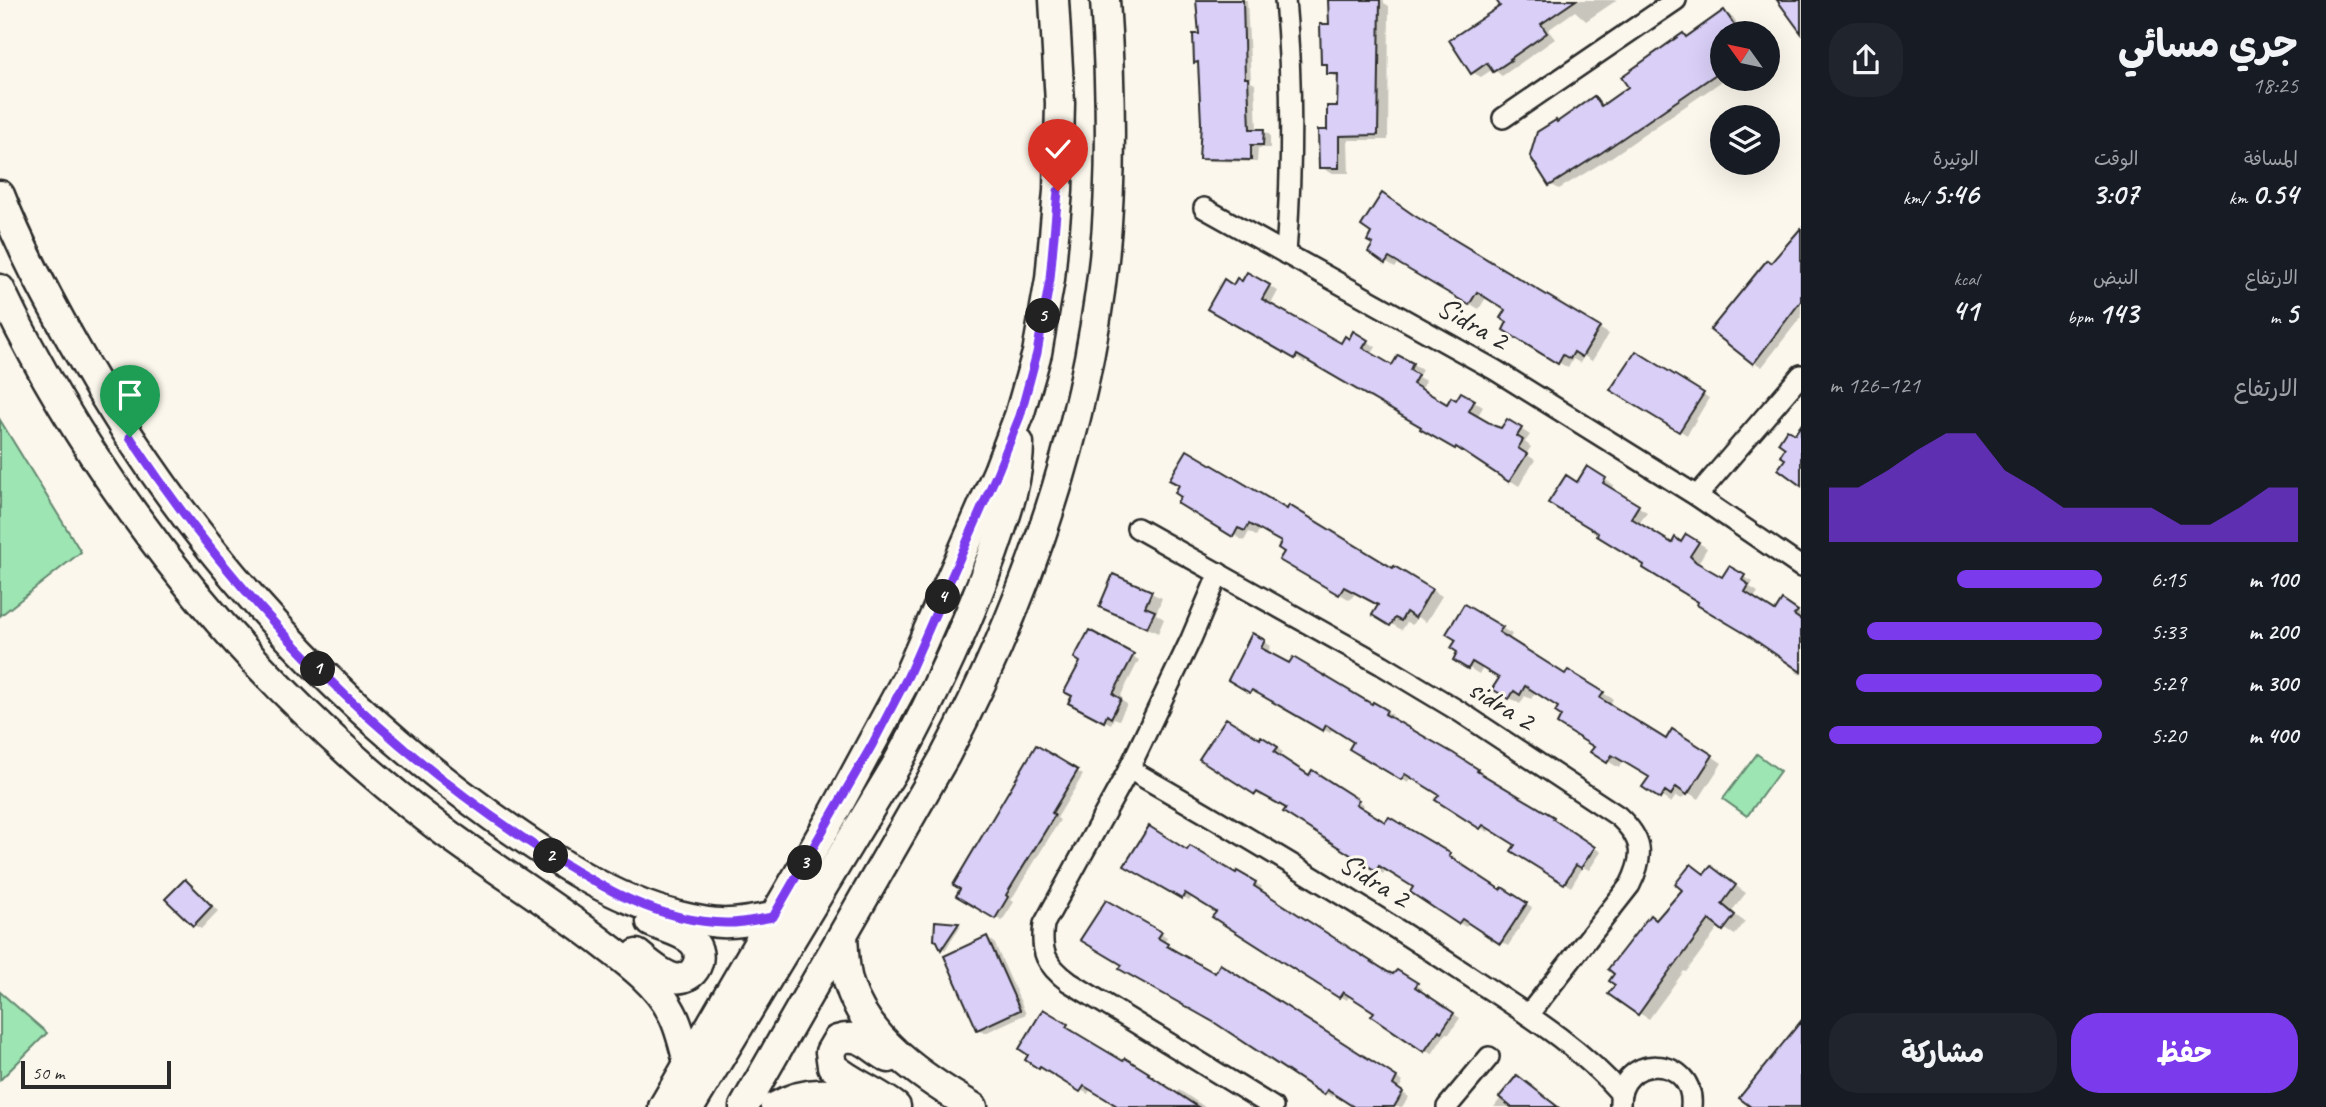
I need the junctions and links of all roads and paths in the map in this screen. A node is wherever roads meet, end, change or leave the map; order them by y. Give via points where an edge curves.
1 (1054, 0) edge
2 (1105, 0) edge
3 (1285, 0) edge
4 (1676, 0) edge
5 (1503, 118) dead end
6 (0, 195) edge
7 (1203, 208) dead end
8 (1286, 254) junction
9 (0, 289) edge
10 (1801, 375) edge
11 (1020, 416) junction
12 (1697, 496) junction
13 (1138, 528) dead end
14 (1801, 567) edge
15 (1219, 573) junction
16 (1129, 769) junction
17 (589, 880) junction
18 (562, 913) junction
19 (773, 917) junction
20 (843, 935) junction
21 (1528, 1015) junction
22 (1581, 1054) junction
23 (1489, 1057) dead end
24 (688, 1063) junction
25 (911, 1067) junction
26 (1636, 1072) junction
27 (1621, 1101) edge
28 (663, 1107) edge
29 (690, 1107) edge
30 (744, 1107) edge
31 (775, 1107) edge
32 (885, 1107) edge
33 (896, 1107) edge
34 (973, 1107) edge
35 (1273, 1107) edge
36 (1447, 1107) edge
37 (1691, 1107) edge

1 - 11 street via 1060,103 1058,191 1050,279
2 - 20 street via 1111,129 1104,260 1066,452 1026,577 976,698
3 - 8 street via 1291,142
4 - 5 street
6 - 17 street via 49,301 100,393 158,481 275,625 391,738 476,805
7 - 8 street, Sidra 2
8 - 12 street, Sidra 2 via 1494,370
9 - 18 street via 66,414 181,575 239,643 364,768 433,824
10 - 12 street
11 - 19 street via 908,676
11 - 29 street via 1015,484 1006,517 946,668 897,764
12 - 14 street, Sidra 2
13 - 15 street, sidra 2
15 - 16 street
15 - 21 street, sidra 2 via 1462,713 1633,830 1640,848 1639,867 1630,885
16 - 21 street, Sidra 2 via 1303,870
16 - 35 street via 1044,924 1046,958 1069,982
17 - 18 street via 612,903 690,940 699,956 691,974 673,978 586,919
17 - 19 street via 620,897 690,919 727,924
18 - 24 street via 628,963 660,995 672,1012
19 - 24 street
20 - 25 street via 849,985 859,1006
20 - 30 street
21 - 22 street, Sidra 2
22 - 26 street
22 - 27 street
23 - 36 street
24 - 28 street
25 - 33 street via 851,1036 838,1040 830,1052 832,1066 843,1076
25 - 34 street
26 - 27 street via 1624,1086
26 - 37 street via 1654,1065 1673,1070 1687,1084
31 - 32 street via 811,1093

